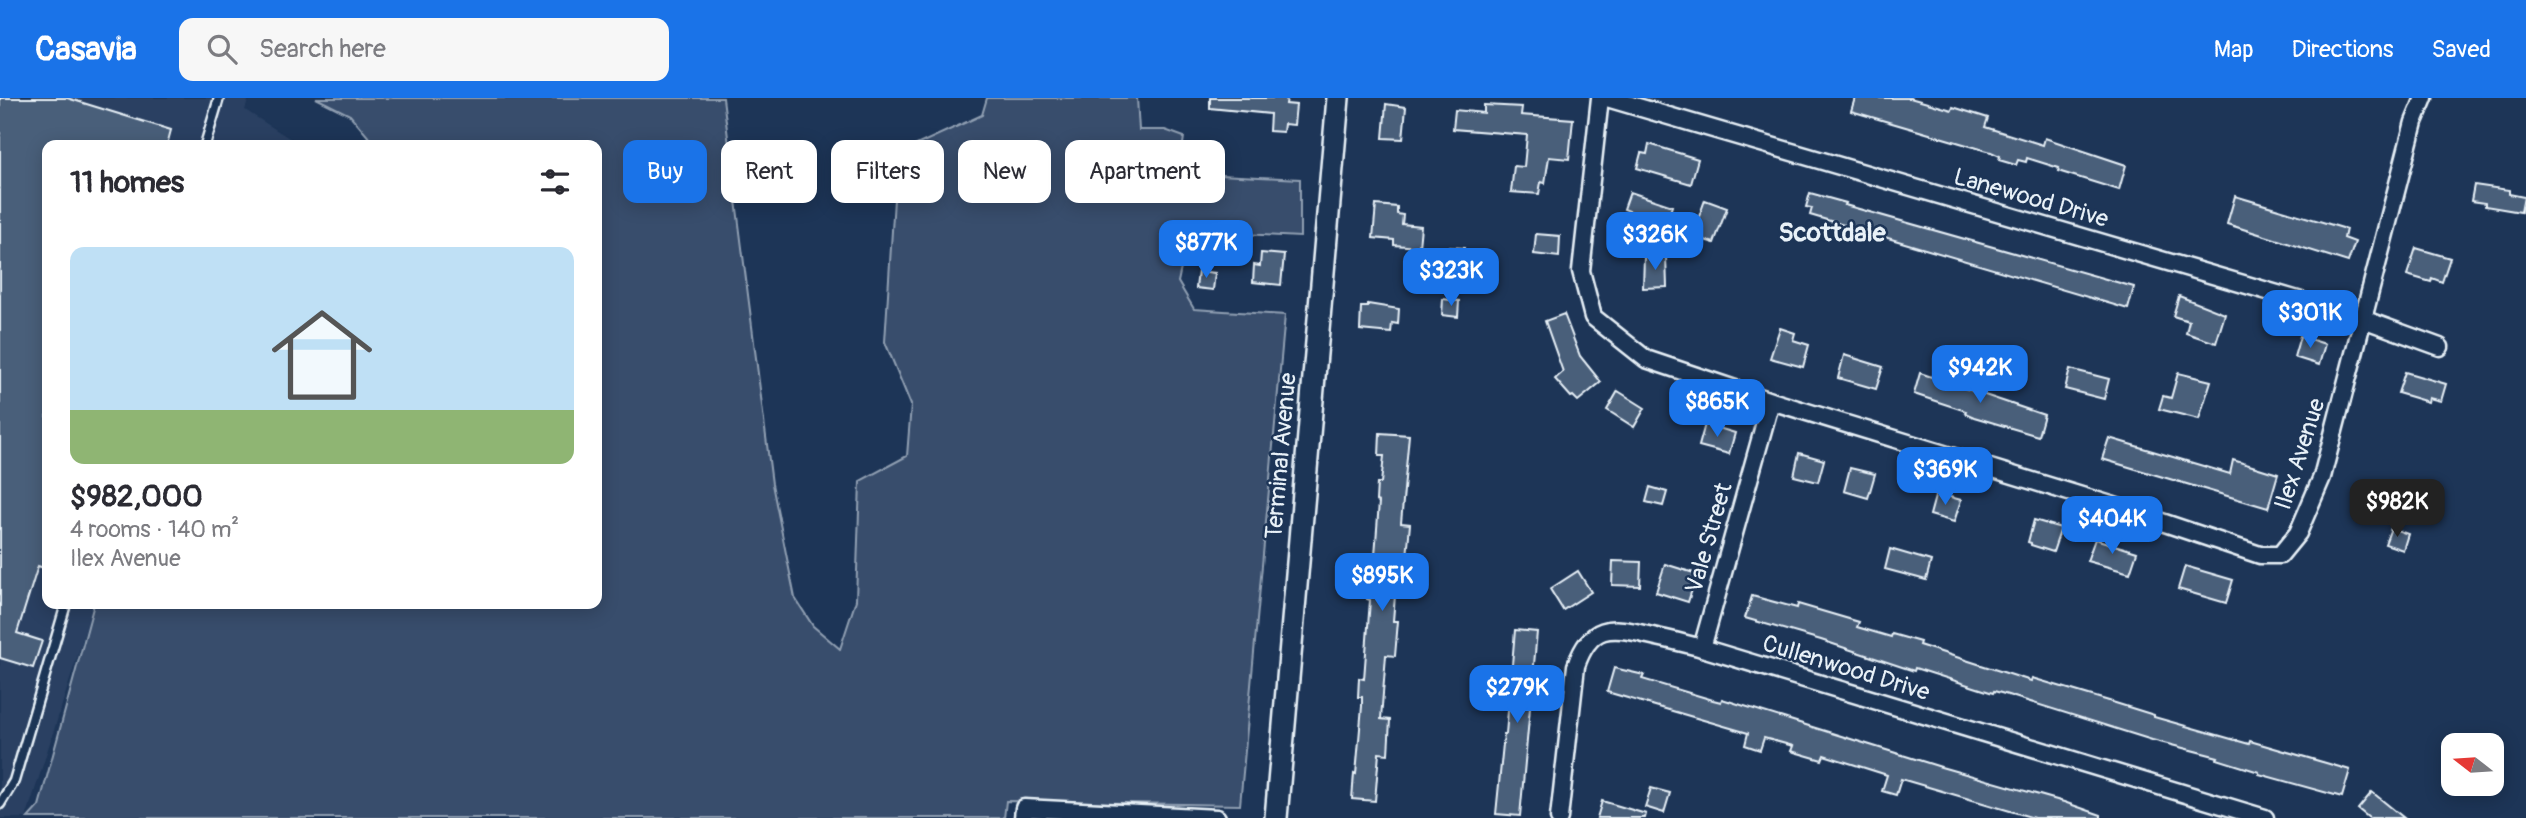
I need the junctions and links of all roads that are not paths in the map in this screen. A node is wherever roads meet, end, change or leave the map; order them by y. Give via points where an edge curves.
1 (219, 98) edge
2 (1338, 98) edge
3 (1600, 98) edge
4 (1607, 98) edge
5 (2424, 98) edge
6 (206, 140) edge
7 (2363, 319) junction
8 (2440, 347) dead end
9 (1772, 401) junction
10 (65, 609) edge
11 (1702, 648) junction
12 (0, 804) edge
13 (1023, 813) edge
14 (1217, 818) edge
15 (1276, 818) edge
16 (1559, 818) edge
17 (2265, 818) edge

1 - 6 lane
2 - 15 street, Terminal Avenue
3 - 9 street via 1581,271 1593,317 1646,359
4 - 7 street, Lanewood Drive
5 - 7 street, Ilex Avenue
7 - 8 street, Lanewood Drive
7 - 9 street, Ilex Avenue via 2322,477 2298,533 2280,555 2260,555
9 - 11 street, Vale Street
10 - 12 lane via 14,781
11 - 16 street, Cullenwood Drive via 1619,627 1591,638 1576,666
11 - 17 street, Cullenwood Drive
13 - 14 street

